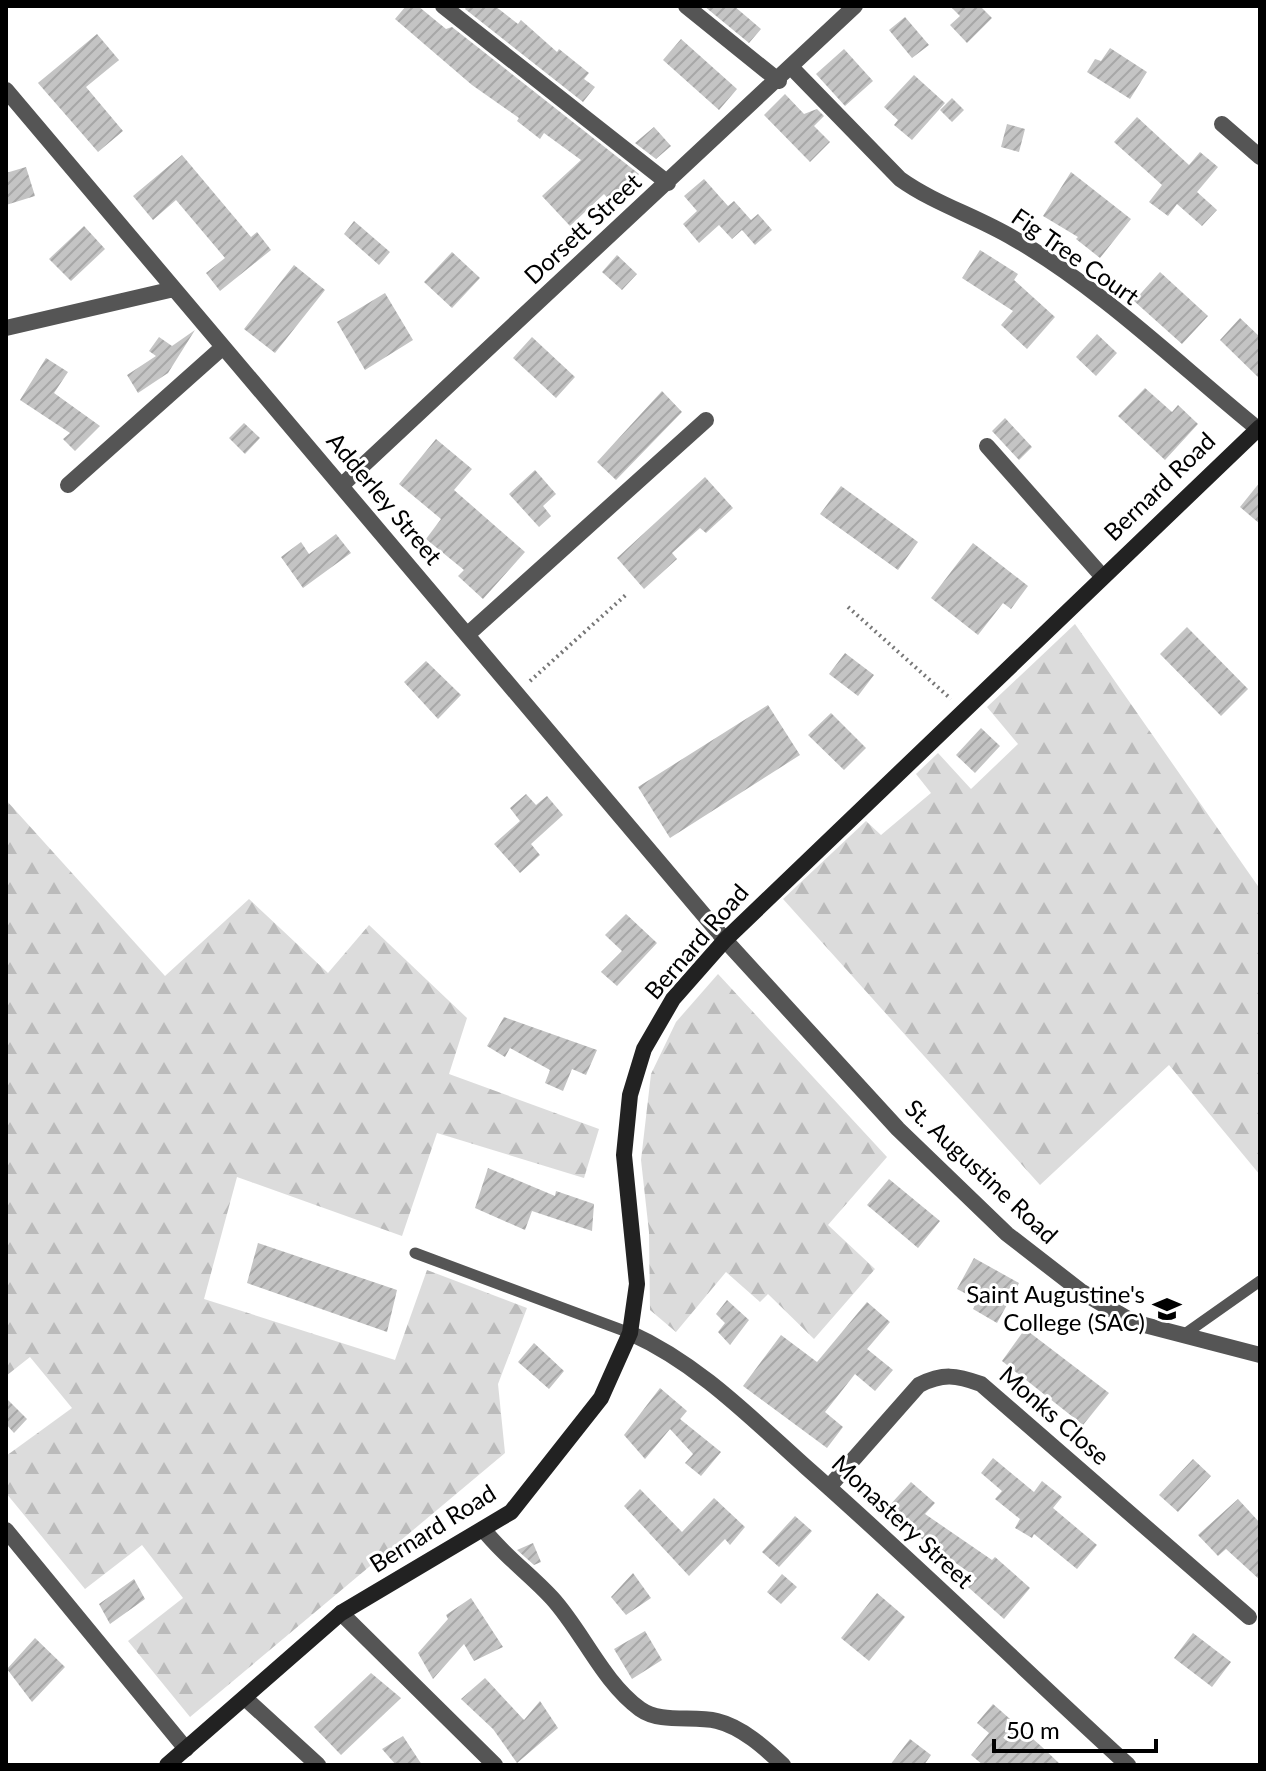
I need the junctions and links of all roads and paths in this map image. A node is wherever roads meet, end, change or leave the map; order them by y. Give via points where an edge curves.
1 (443, 6) edge
2 (686, 6) edge
3 (855, 6) edge
4 (791, 67) junction
5 (779, 81) junction
6 (6, 90) edge
7 (1222, 124) dead end
8 (1260, 157) edge
9 (668, 183) junction
10 (174, 289) junction
11 (6, 328) edge
12 (223, 347) junction
13 (706, 420) dead end
14 (1259, 428) edge
15 (987, 446) dead end
16 (68, 485) dead end
17 (341, 486) junction
18 (1102, 576) junction
19 (628, 593) dead end
20 (848, 607) dead end
21 (467, 635) junction
22 (517, 693) junction
23 (963, 710) junction
24 (725, 940) junction
25 (415, 1253) dead end
26 (1260, 1281) edge
27 (630, 1333) junction
28 (1182, 1337) junction
29 (1260, 1355) edge
30 (829, 1487) junction
31 (483, 1529) junction
32 (6, 1530) edge
33 (341, 1613) junction
34 (1249, 1617) dead end
35 (245, 1698) junction
36 (186, 1749) junction
37 (167, 1765) edge
38 (318, 1765) edge
39 (495, 1765) edge
40 (783, 1765) edge
41 (1128, 1765) edge

1 - 9 street
2 - 5 street
3 - 4 street, Dorsett Street
4 - 5 street, Dorsett Street
4 - 14 street, Fig Tree Court via 900,179 920,194 1013,238 1091,292
5 - 9 street, Dorsett Street
6 - 10 street, Adderley Street
7 - 8 street
9 - 17 street, Dorsett Street
10 - 11 street
10 - 12 street, Adderley Street
12 - 16 street
12 - 17 street, Adderley Street
13 - 21 street
14 - 18 main road, Bernard Road
15 - 18 street
17 - 21 street, Adderley Street
18 - 23 main road, Bernard Road
19 - 22 path
20 - 23 path
21 - 22 street, Adderley Street
22 - 24 street, Adderley Street
23 - 24 main road, Bernard Road
24 - 27 main road, Bernard Road via 673,999 644,1049 630,1095 624,1155 637,1284
24 - 28 street, St. Augustine Road via 898,1129 1007,1234 1082,1292 1133,1322
25 - 27 lane
26 - 28 lane
27 - 30 street, Monastery Street via 667,1350 706,1378
27 - 31 main road, Bernard Road via 601,1398 567,1444 511,1512
28 - 29 street, St. Augustine Road
30 - 34 street, Monks Close via 919,1385 938,1375 955,1374 981,1384
30 - 41 street, Monastery Street
31 - 33 main road, Bernard Road
31 - 40 street via 553,1599 639,1708 654,1716 733,1726
32 - 36 street
33 - 35 main road, Bernard Road
33 - 39 street
35 - 36 main road, Bernard Road
35 - 38 street
36 - 37 main road, Bernard Road

